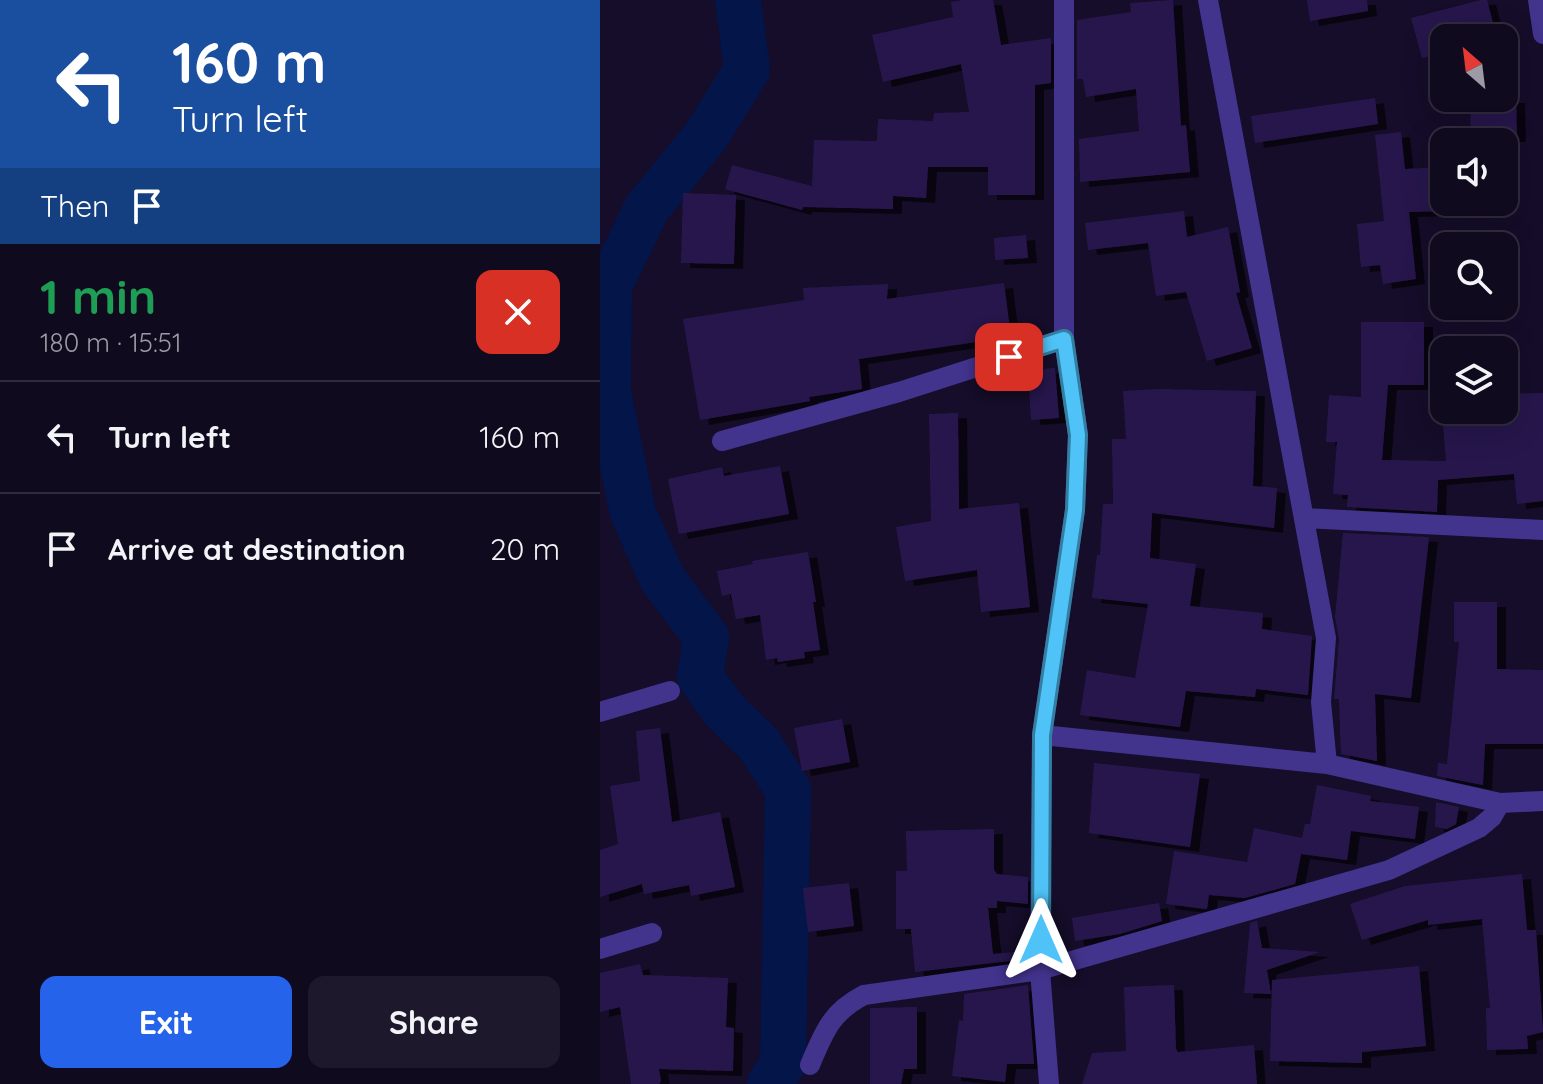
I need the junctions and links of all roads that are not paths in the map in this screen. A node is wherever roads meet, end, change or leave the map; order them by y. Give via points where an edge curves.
1 (1064, 0) edge
2 (1208, 0) edge
3 (1538, 0) edge
4 (1543, 34) edge
5 (1064, 339) junction
6 (722, 441) dead end
7 (1304, 518) junction
8 (1543, 530) edge
9 (670, 691) dead end
10 (600, 712) edge
11 (1042, 735) junction
12 (1327, 764) junction
13 (1543, 801) edge
14 (1500, 803) junction
15 (652, 933) dead end
16 (600, 949) edge
17 (1040, 970) junction
18 (810, 1065) dead end
19 (1049, 1084) edge

1 - 5 street
2 - 7 street
3 - 4 street
5 - 6 street
5 - 11 street via 1078,435 1075,510
7 - 8 street
7 - 12 street via 1326,638 1321,702
9 - 10 street
11 - 12 street
11 - 17 street
12 - 14 street
13 - 14 street
14 - 17 street via 1479,828 1389,870
15 - 16 street
17 - 18 street via 864,995 844,1005 827,1025
17 - 19 street

